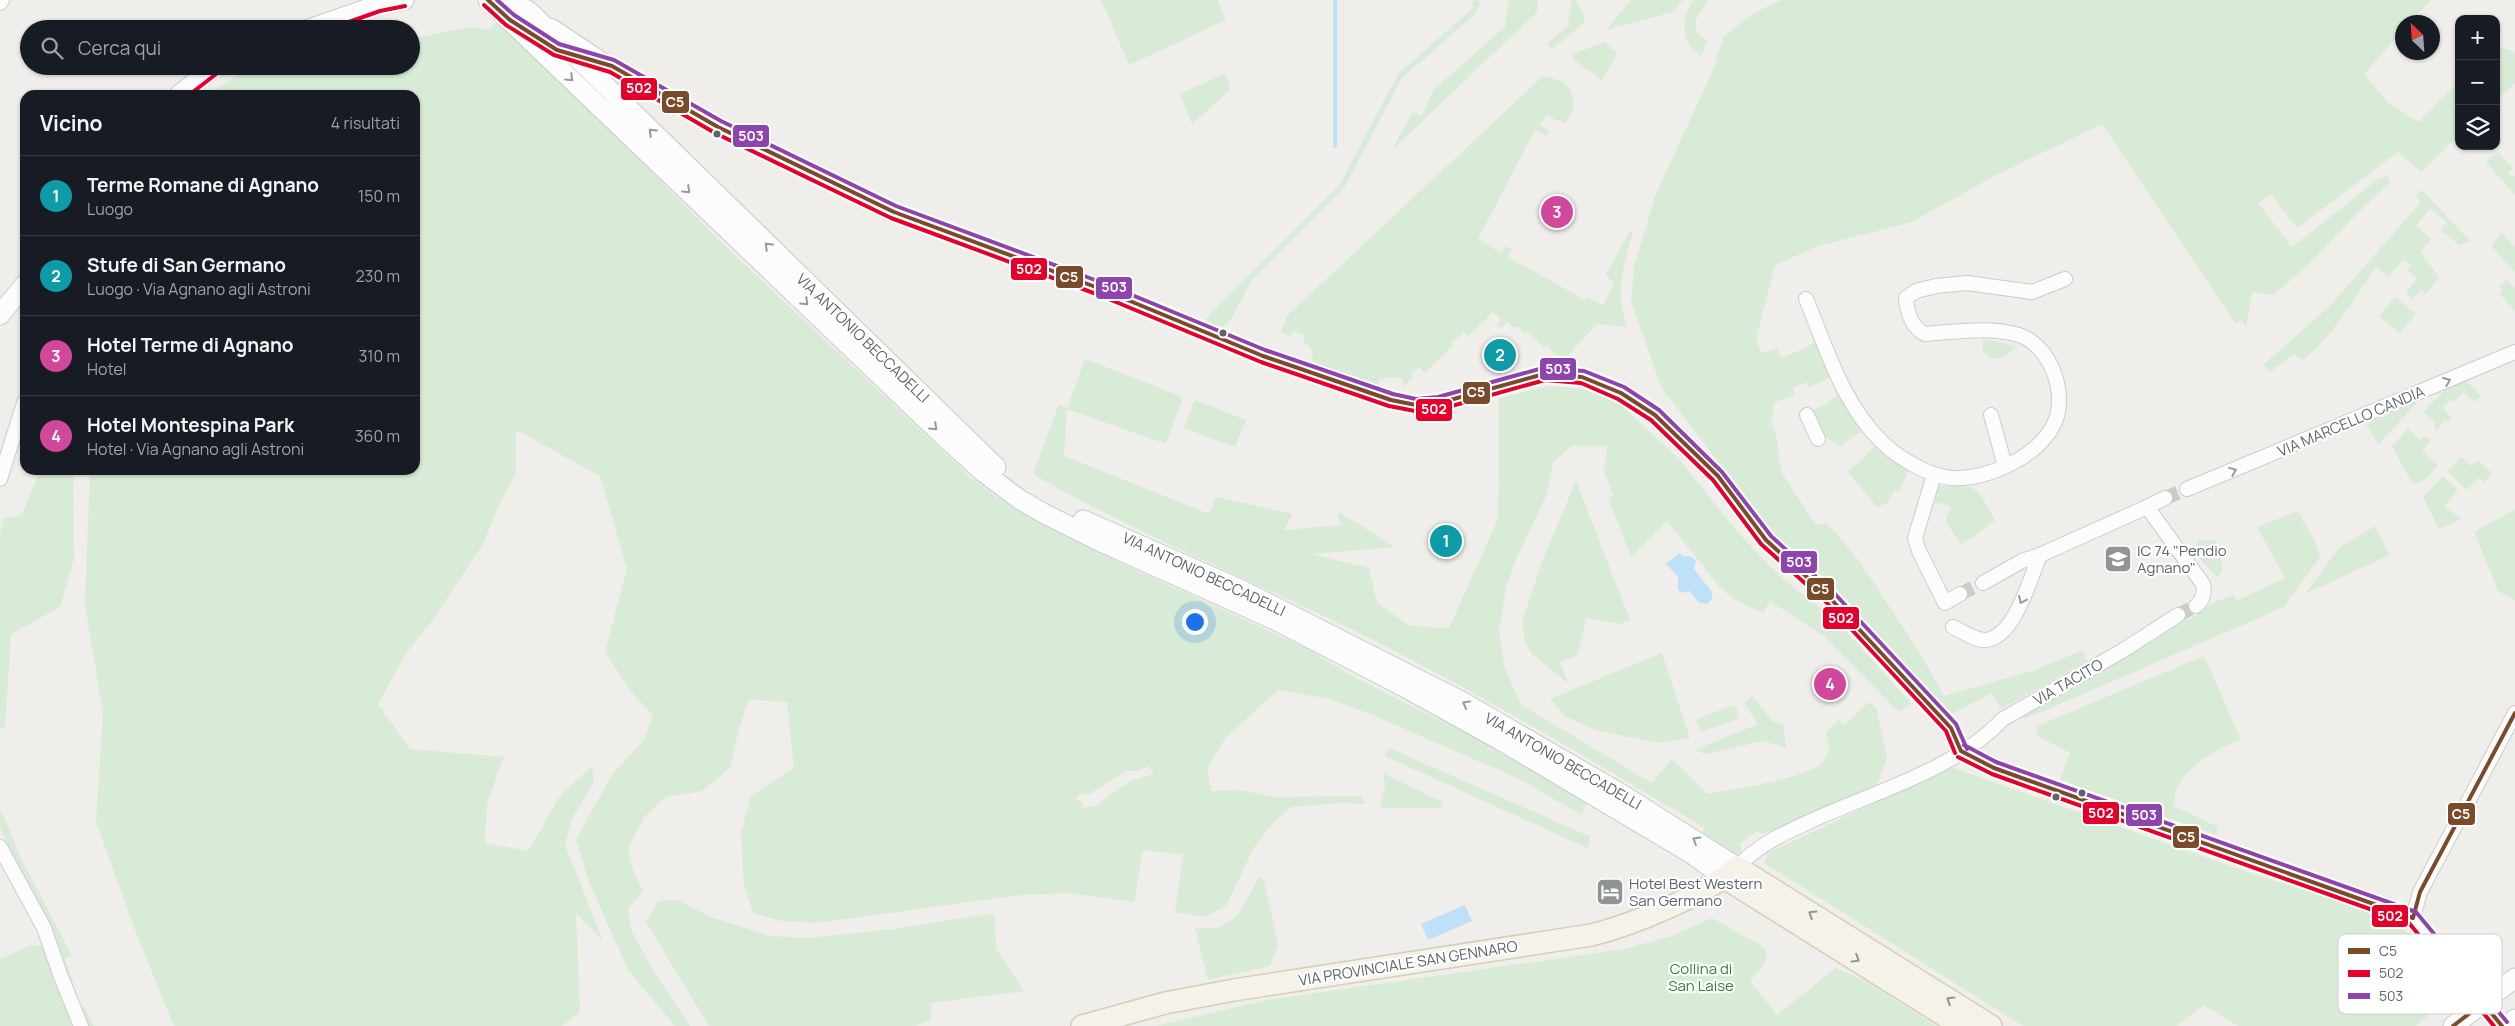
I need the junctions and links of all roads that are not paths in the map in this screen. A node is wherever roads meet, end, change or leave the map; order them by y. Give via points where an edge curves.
1 (404, 0) edge
2 (488, 0) edge
3 (511, 0) edge
4 (530, 12) junction
5 (334, 20) edge
6 (510, 20) junction
7 (571, 53) junction
8 (612, 66) junction
9 (204, 75) edge
10 (185, 90) edge
11 (2066, 279) dead end
12 (20, 290) edge
13 (1806, 299) dead end
14 (0, 315) edge
15 (2515, 352) edge
16 (1807, 415) dead end
17 (1991, 415) dead end
18 (20, 416) edge
19 (1818, 439) dead end
20 (2005, 466) junction
21 (1934, 475) junction
22 (0, 479) edge
23 (2187, 489) tunnel mouth
24 (2165, 498) tunnel mouth
25 (2147, 507) junction
26 (2040, 555) junction
27 (1983, 584) tunnel mouth
28 (1960, 594) tunnel mouth
29 (2196, 606) dead end
30 (2178, 615) tunnel mouth
31 (1953, 627) dead end
32 (2515, 713) edge
33 (1961, 751) junction
34 (1633, 811) junction
35 (0, 847) edge
36 (1731, 872) junction
37 (2413, 918) junction
38 (2426, 934) edge
39 (2515, 978) edge
40 (2502, 988) edge
41 (2469, 1014) edge
42 (2493, 1014) edge
43 (2515, 1019) edge
44 (82, 1026) edge
45 (1082, 1026) edge
46 (1961, 1026) edge
47 (1991, 1026) edge
48 (2453, 1026) edge
49 (2504, 1026) edge

1 - 5 main road
2 - 6 main road, VIA ANTONIO BECCADELLI
3 - 4 main road, VIA ANTONIO BECCADELLI
4 - 7 main road, VIA ANTONIO BECCADELLI
4 - 8 street
6 - 7 street via 545,43
6 -> 34 main road, VIA ANTONIO BECCADELLI via 940,433 1013,495 1082,533 1275,620
7 - 8 street
34 -> 7 main road, VIA ANTONIO BECCADELLI via 1454,698 1242,590 1077,518 1013,479 988,460
8 - 33 street via 718,127 894,212 1101,290 1263,356 1391,400 1416,405 1439,403 1544,374 1582,377 1621,393 1655,415 1718,476 1766,540 1830,598 1951,728
9 - 10 main road
11 - 20 street via 2032,292 1967,283 1936,286 1916,291 1906,298 1914,325 1925,334 1977,329 2000,331 2021,336 2044,354 2058,388 2058,414 2040,443
12 - 14 main road
13 - 21 street via 1834,371 1863,421 1883,443
23 -> 15 street, VIA MARCELLO CANDIA
16 - 19 street
17 - 20 street
18 - 22 street
20 - 21 street via 1966,478
21 - 28 street via 1915,538 1946,603
24 - 25 street
25 - 26 street
25 - 29 street via 2203,584 2205,591
26 - 27 street via 2022,561
26 -> 31 street via 2024,595 2002,633 1985,640
30 - 33 street, VIA TACITO via 2003,719 1988,735
32 - 37 street via 2420,892
33 - 36 street, VIA PROVINCIALE SAN GENNARO via 1945,763 1773,838
33 - 37 street via 1994,768
34 - 36 main road, VIA ANTONIO BECCADELLI via 1692,854
35 - 44 street via 44,928
36 - 45 main road, VIA PROVINCIALE SAN GENNARO via 1627,924 1591,935 1234,990
36 -> 46 main road, VIA ANTONIO BECCADELLI
47 -> 36 main road, VIA ANTONIO BECCADELLI
37 - 38 street
39 - 40 main road
41 - 48 main road
42 - 49 street
43 - 49 main road

